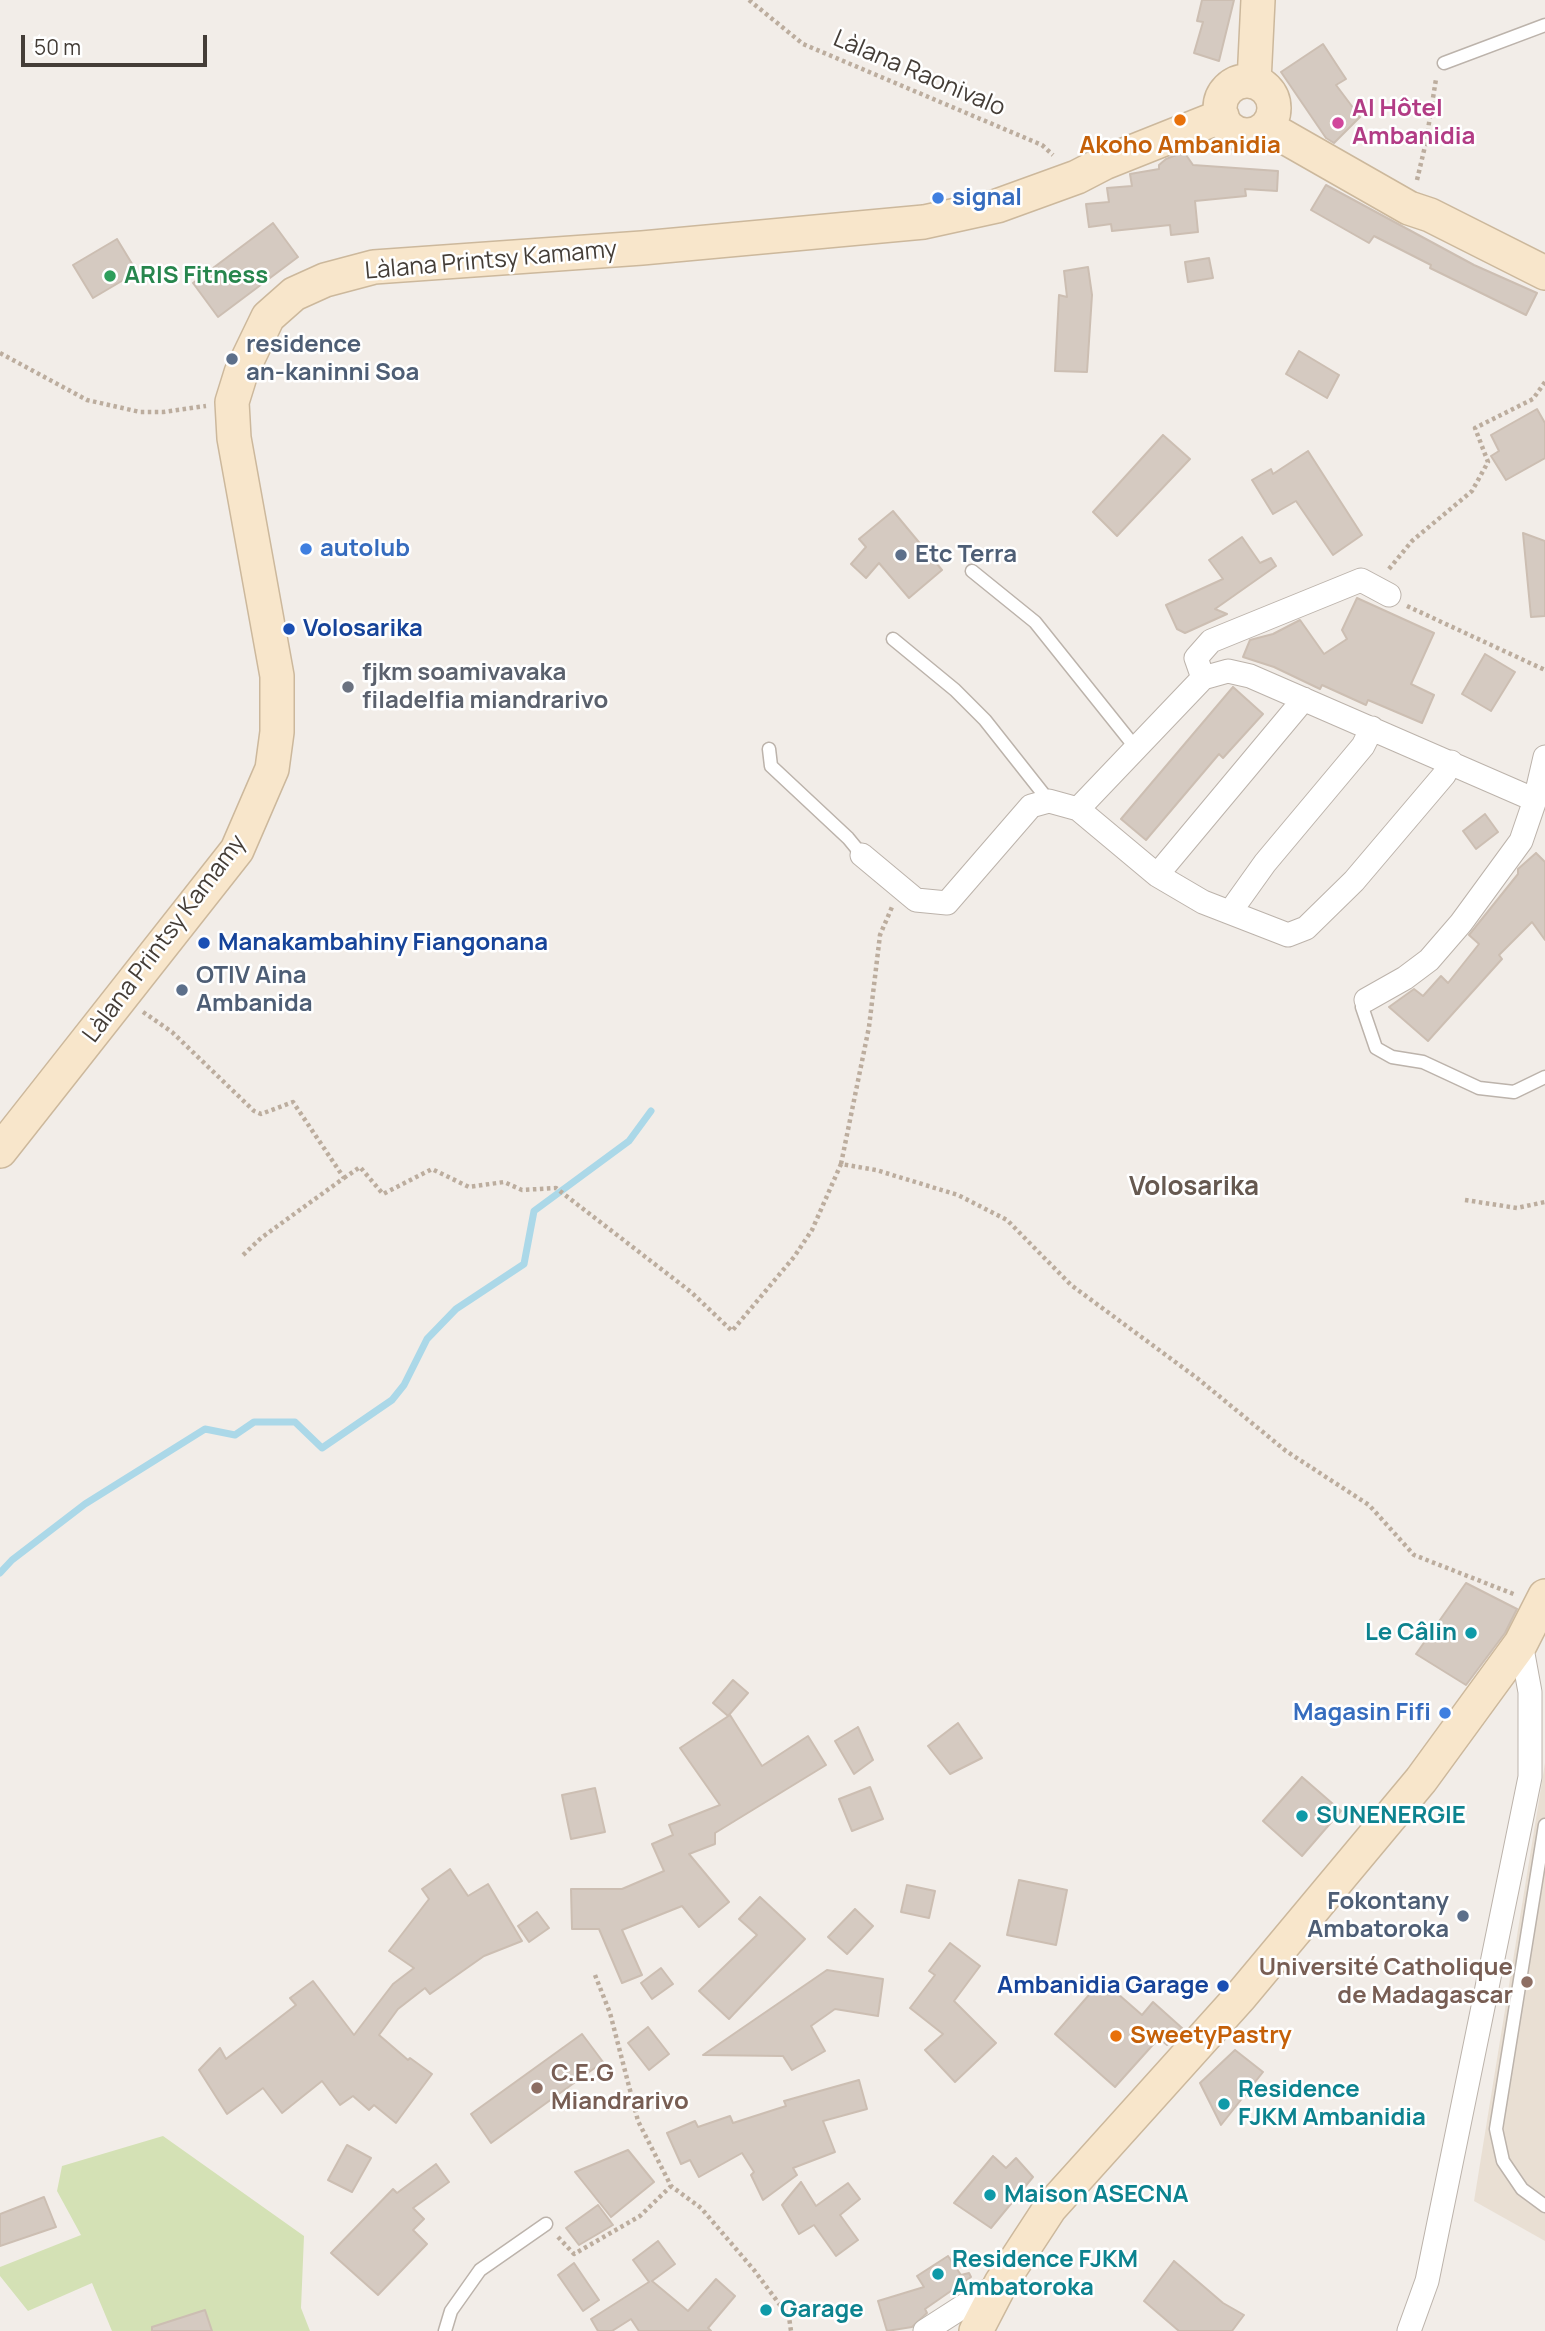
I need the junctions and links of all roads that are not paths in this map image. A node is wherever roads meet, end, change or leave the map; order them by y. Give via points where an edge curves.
1 (1258, 0) edge
2 (1545, 25) edge
3 (1444, 62) road end
4 (1254, 82) junction
5 (1222, 116) junction
6 (1267, 127) junction
7 (1545, 273) edge
8 (972, 571) dead end
9 (1386, 584) road end
10 (894, 639) dead end
11 (1203, 678) junction
12 (1304, 699) junction
13 (1372, 728) junction
14 (1135, 747) junction
15 (769, 749) dead end
16 (1545, 757) edge
17 (1451, 762) junction
18 (1535, 800) junction
19 (1049, 801) junction
20 (1078, 809) junction
21 (862, 855) joint
22 (1157, 875) junction
23 (1230, 912) junction
24 (1366, 1000) joint
25 (1545, 1077) edge
26 (0, 1151) edge
27 (1542, 1600) edge
28 (1521, 1643) junction
29 (1537, 1780) edge
30 (1545, 1825) edge
31 (1545, 2206) edge
32 (546, 2224) road end
33 (1001, 2283) junction
34 (445, 2331) edge
35 (925, 2331) edge
36 (976, 2331) edge
37 (1409, 2331) edge

1 - 4 street
2 - 3 lane
4 - 5 street via 1235,84 1225,93
4 - 6 street via 1264,87 1274,103
5 - 6 street via 1234,131 1245,135
5 - 26 street, Làlana Printsy Kamamy via 997,206 924,222 374,267 293,294 268,317 232,402 234,438 277,676 272,769 237,850
6 - 7 street via 1409,208
8 - 14 lane via 1035,622
9 - 11 street via 1361,580 1211,641 1196,658
10 - 19 lane via 985,720
11 - 12 street via 1228,671
11 - 14 street
12 - 13 street
12 - 22 street
13 - 17 street
13 - 23 street via 1363,746
14 - 20 street
15 - 21 lane via 771,766
16 - 18 street
17 - 18 street
17 - 23 street via 1354,881 1306,928 1288,935
18 - 24 street via 1521,841 1461,923 1421,966
19 - 20 street
19 - 21 street via 1031,806 947,902 916,900
20 - 22 street
22 - 23 street
24 - 25 lane via 1362,1007 1377,1048 1392,1057 1423,1062 1479,1088 1514,1092
27 - 28 street
28 - 29 street
28 - 33 street via 1421,1780 1240,1997 1050,2208
29 - 37 street via 1427,2281
30 - 31 lane via 1496,2129 1503,2161 1522,2189
32 - 34 lane via 480,2270 451,2311
33 - 35 street
33 - 36 street

